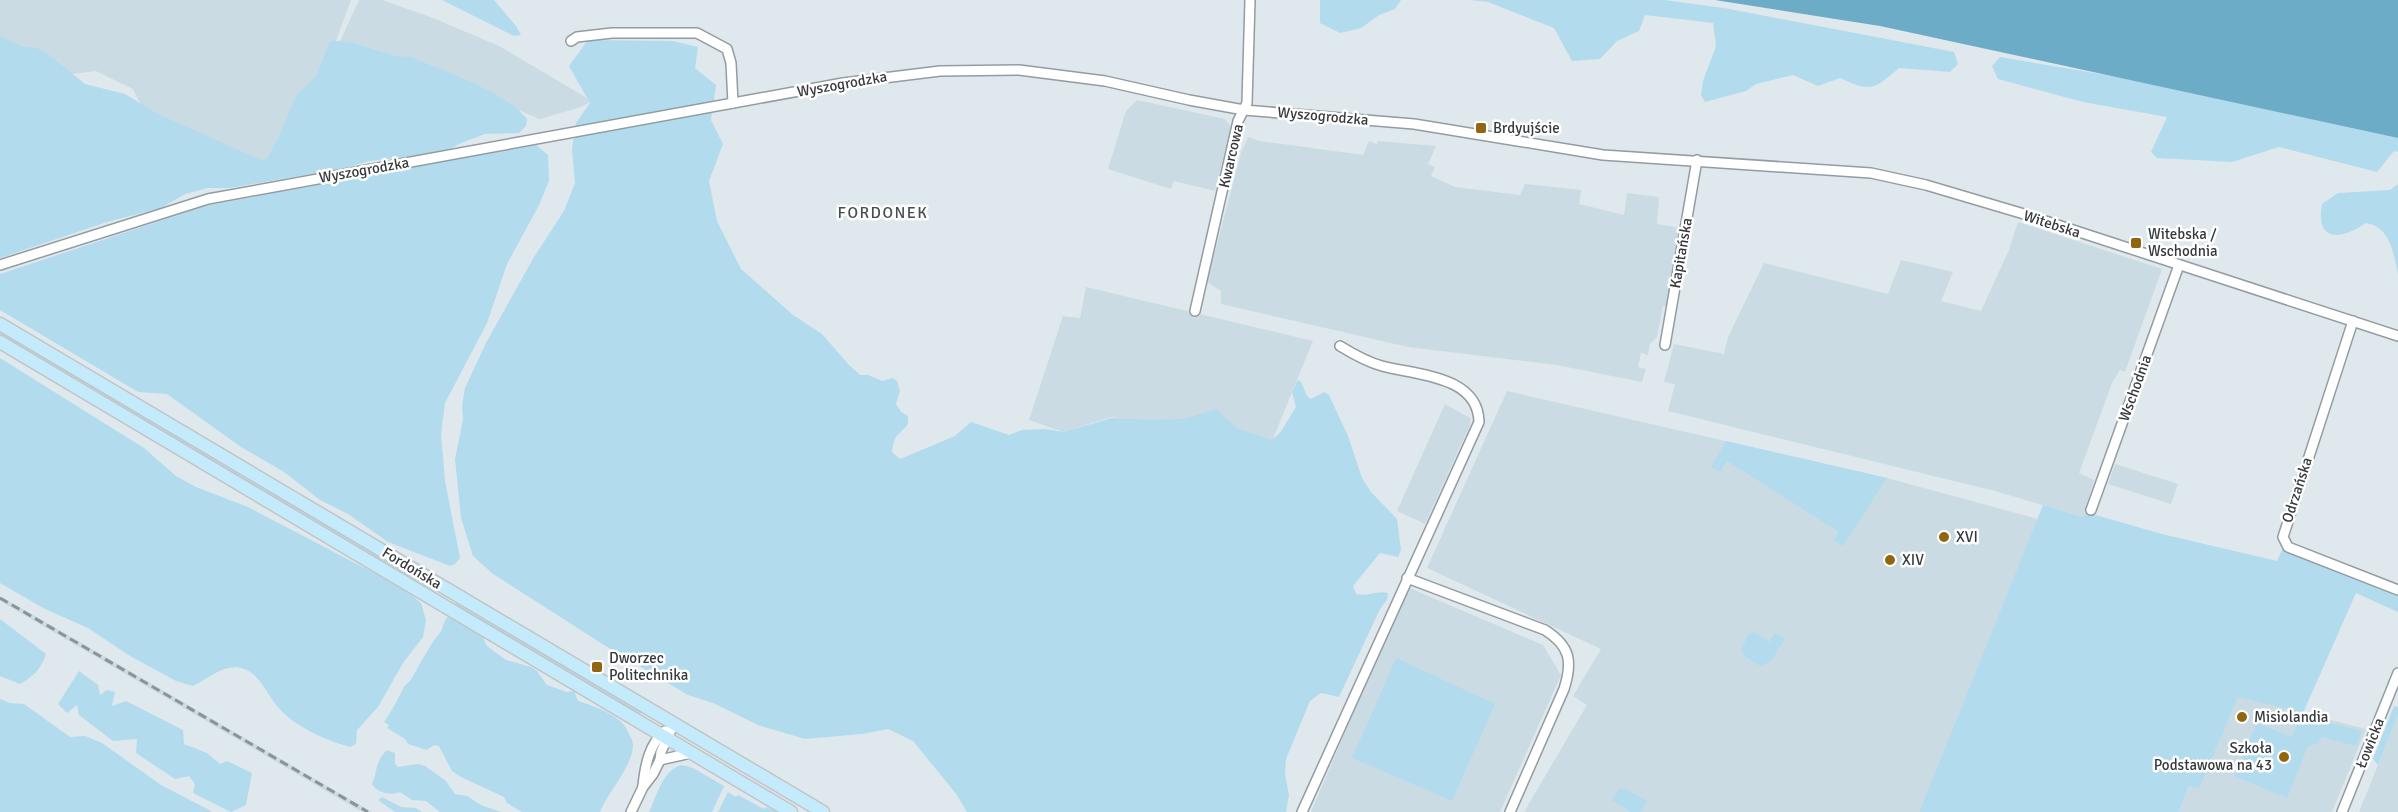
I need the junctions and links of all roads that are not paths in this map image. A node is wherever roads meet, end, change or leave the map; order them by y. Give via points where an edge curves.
1 (1250, 0) edge
2 (571, 42) dead end
3 (733, 103) junction
4 (1244, 110) junction
5 (1697, 160) junction
6 (0, 265) edge
7 (2179, 266) junction
8 (1198, 310) dead end
9 (2353, 321) junction
10 (0, 324) edge
11 (2398, 336) edge
12 (0, 342) edge
13 (1665, 345) dead end
14 (1340, 346) dead end
15 (2091, 510) dead end
16 (1407, 578) junction
17 (2398, 590) edge
18 (2398, 673) edge
19 (674, 723) junction
20 (663, 737) junction
21 (691, 753) junction
22 (660, 760) junction
23 (643, 786) junction
24 (631, 812) edge
25 (791, 812) edge
26 (823, 812) edge
27 (1302, 812) edge
28 (1510, 812) edge
29 (2342, 812) edge

1 - 4 street, Kwarcowa
2 - 3 street via 577,37 612,33 697,33 727,49
3 - 4 street, Wyszogrodzka via 898,74 993,69 1084,78
3 - 6 street, Wyszogrodzka via 208,199
4 - 5 street, Wyszogrodzka via 1413,124 1603,155
4 - 8 street, Kwarcowa via 1238,121
5 - 7 street, Witebska via 1888,177 1984,202
5 - 13 street, Kapitańska
7 - 9 street, Witebska
7 - 15 street, Wschodnia
9 - 11 street, Witebska
9 - 17 street, Odrzańska via 2283,537 2288,547
10 - 19 main road, Fordońska
12 - 20 main road, Fordońska
14 - 16 street via 1381,366 1453,384 1471,398 1479,413 1476,430
16 - 27 street
16 - 28 street via 1545,630 1566,649 1569,669 1564,689
18 - 29 street, Łowicka
19 - 20 street
19 - 26 main road, Fordońska
20 - 21 main road, Fordońska
20 - 22 street
20 - 23 street via 645,766
21 - 22 street
21 - 25 main road, Fordońska
22 - 23 street
23 - 24 street

